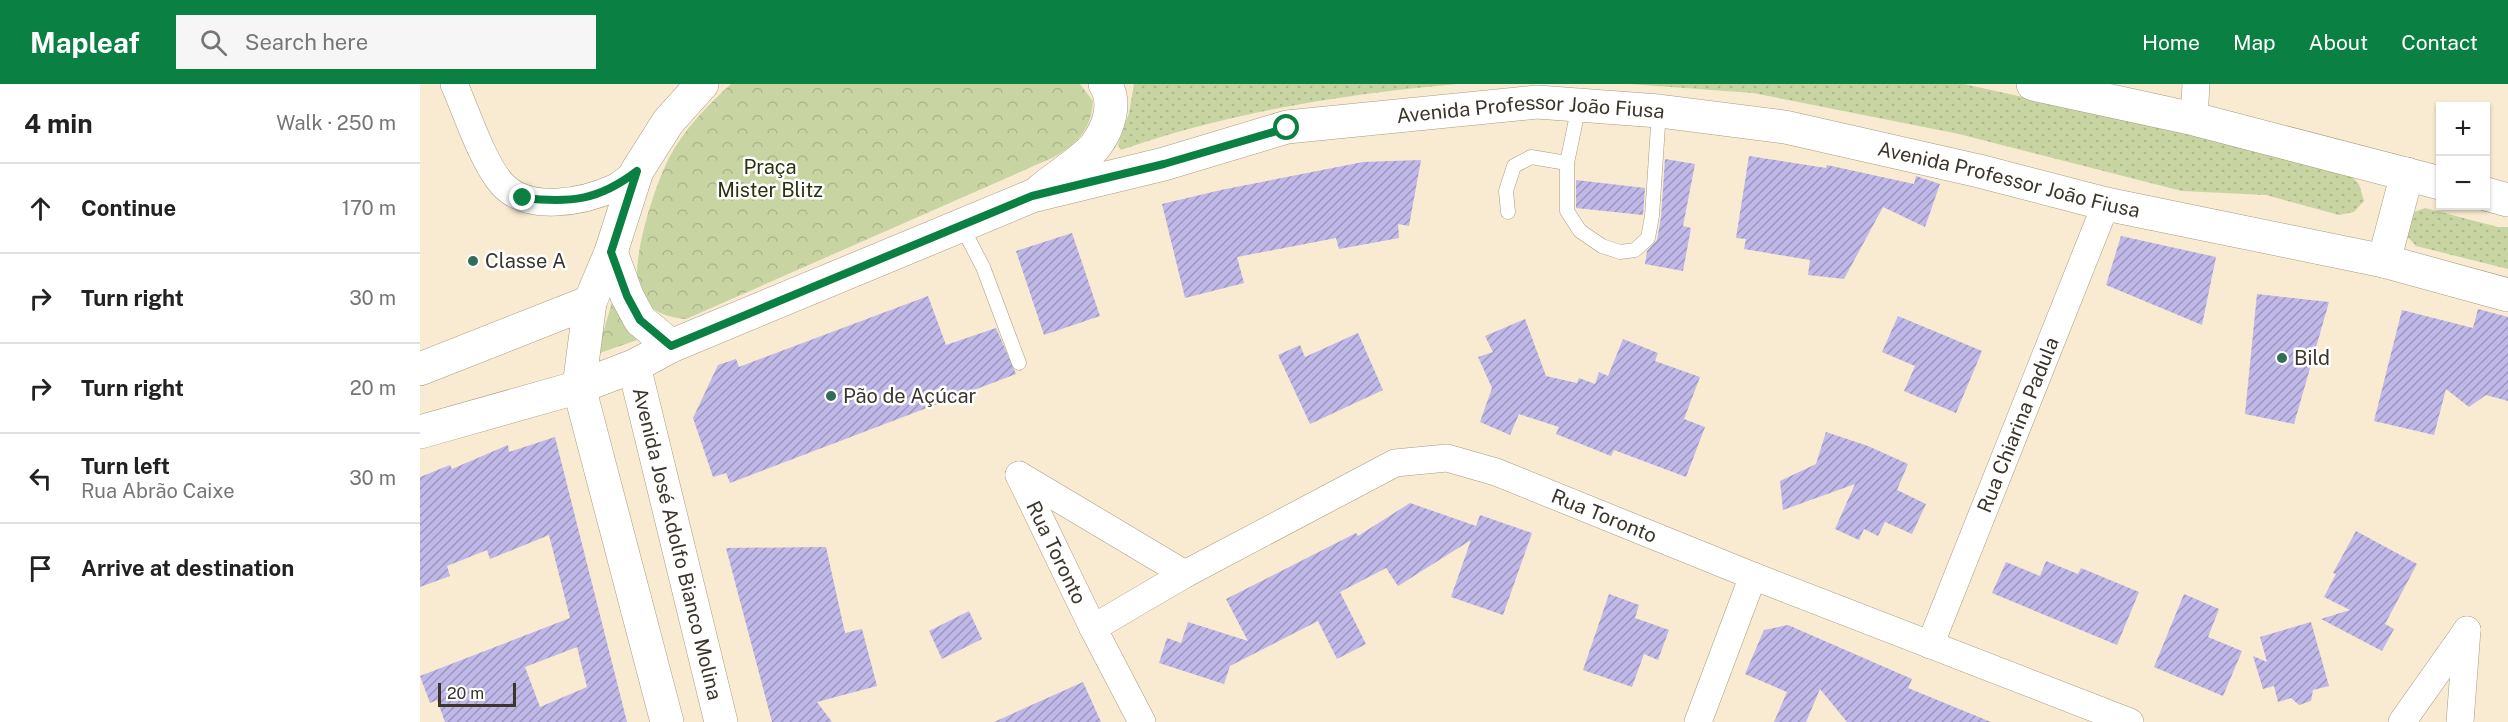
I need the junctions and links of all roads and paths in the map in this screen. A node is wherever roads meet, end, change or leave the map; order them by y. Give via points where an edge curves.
1 (454, 84) edge
2 (702, 84) edge
3 (1105, 84) edge
4 (2033, 84) edge
5 (2196, 84) edge
6 (1579, 105) junction
7 (1659, 111) junction
8 (2194, 119) junction
9 (1567, 163) junction
10 (637, 171) junction
11 (2407, 174) junction
12 (2436, 182) edge
13 (2490, 195) edge
14 (1032, 196) junction
15 (2508, 200) edge
16 (2106, 204) junction
17 (1508, 212) dead end
18 (962, 226) junction
19 (611, 252) junction
20 (2384, 261) junction
21 (2508, 295) edge
22 (590, 302) junction
23 (671, 346) junction
24 (1020, 363) dead end
25 (634, 366) junction
26 (420, 369) edge
27 (579, 387) junction
28 (420, 432) edge
29 (1185, 574) junction
30 (1753, 576) junction
31 (1093, 628) junction
32 (1930, 645) junction
33 (667, 722) edge
34 (721, 722) edge
35 (1142, 722) edge
36 (1698, 722) edge
37 (2130, 722) edge
38 (2402, 722) edge
39 (2460, 722) edge

1 - 10 street via 502,184 523,198 560,202 592,196 616,187
2 - 10 main road via 668,122
3 - 14 main road via 1111,93 1111,114 1096,146
4 - 8 main road
5 - 8 street
6 - 7 main road, Avenida Professor João Fiusa
6 - 9 lane
6 - 14 main road, Avenida Professor João Fiusa via 1537,102 1287,128 1164,164
7 - 9 lane via 1652,216 1648,238 1635,250 1620,252 1602,246 1580,231 1567,211
7 - 16 main road, Avenida Professor João Fiusa via 1785,127
8 - 11 main road
9 - 17 lane via 1531,157 1514,166 1506,191
10 - 19 main road
11 - 12 main road
11 - 20 main road
13 - 15 main road
14 - 18 main road, Avenida Professor João Fiusa
16 - 20 main road, Avenida Professor João Fiusa
16 - 32 street, Rua Chiarina Padula
18 - 23 main road, Avenida Professor João Fiusa
18 - 24 lane via 983,267
19 - 22 main road
19 - 23 main road via 640,320
20 - 21 main road, Avenida Professor João Fiusa
22 - 26 main road
22 - 27 main road
23 - 25 main road, Avenida Professor João Fiusa
25 - 27 main road, Avenida Professor João Fiusa
25 - 34 main road, Avenida José Adolfo Bianco Molina
27 - 28 main road, Avenida Professor João Fiusa
27 - 33 main road
29 - 30 street, Rua Toronto via 1395,463 1447,458 1496,472
29 - 31 street, Rua Toronto
29 - 31 street, Rua Toronto via 1019,475
30 - 32 street, Rua Toronto
30 - 36 street
31 - 35 street, Rua Toronto
32 - 37 street, Rua Toronto
38 - 39 street via 2467,630

